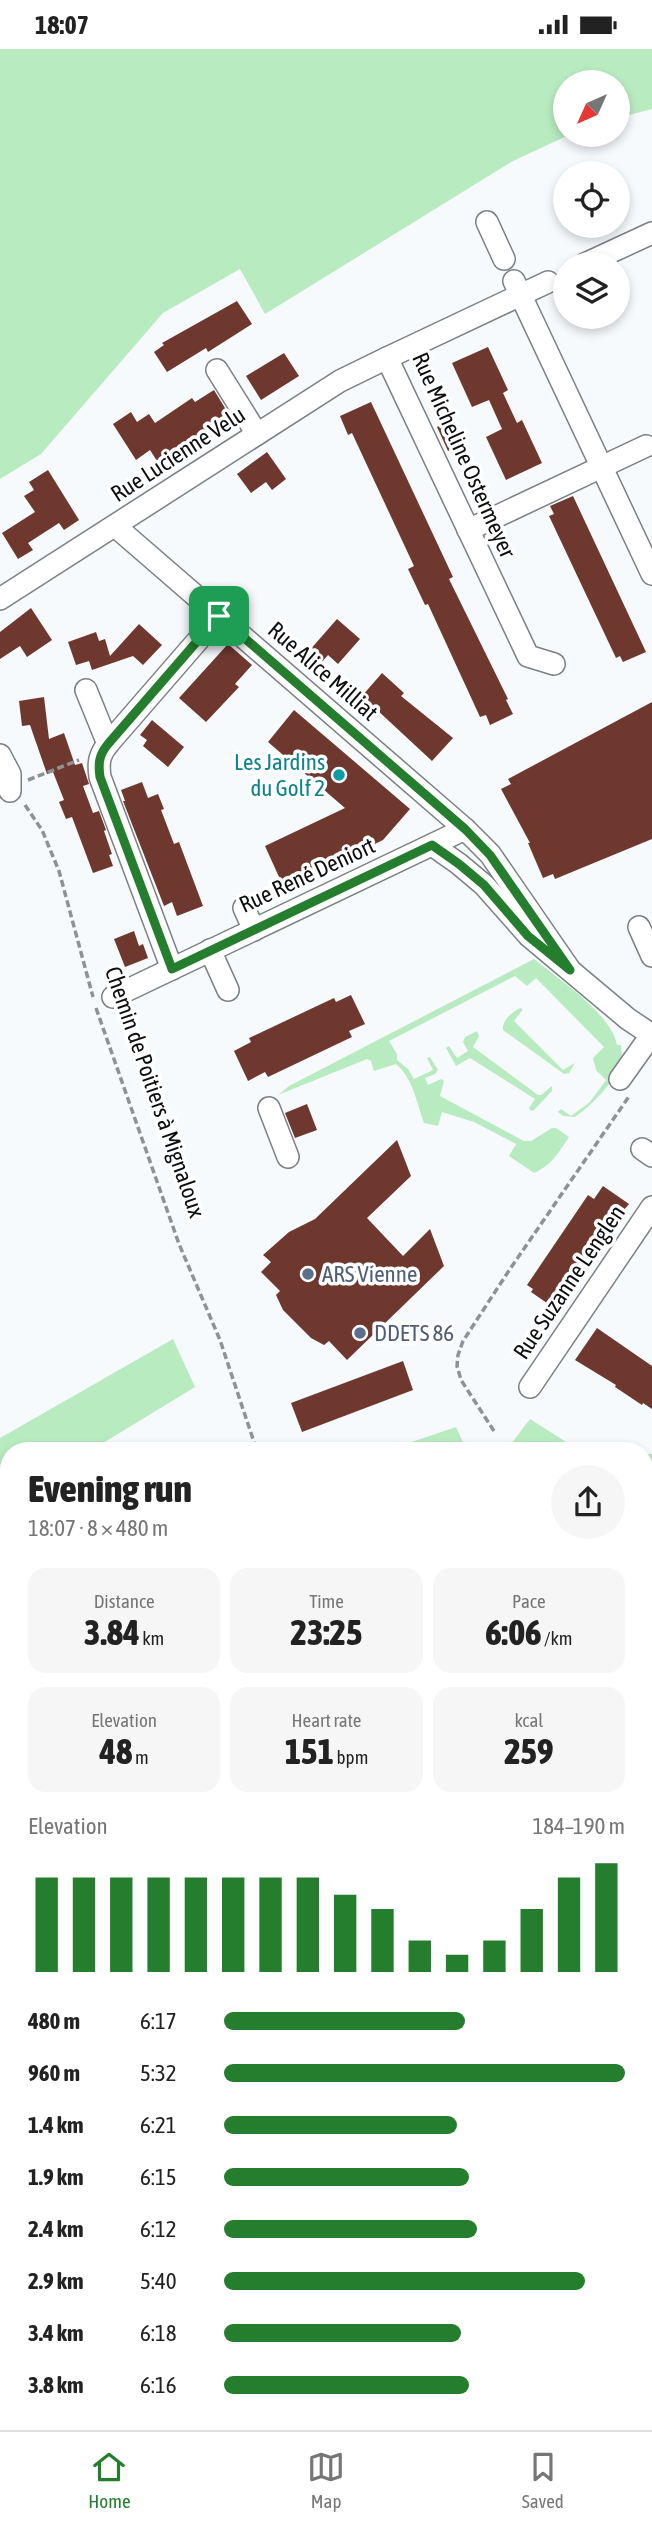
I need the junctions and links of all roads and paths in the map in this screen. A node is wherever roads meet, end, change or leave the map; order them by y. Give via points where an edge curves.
1 (487, 222) dead end
2 (652, 233) edge
3 (611, 252) edge
4 (504, 259) dead end
5 (548, 282) dead end
6 (518, 288) junction
7 (387, 358) junction
8 (217, 370) dead end
9 (257, 435) junction
10 (646, 446) dead end
11 (602, 467) junction
12 (115, 526) junction
13 (468, 530) junction
14 (652, 574) edge
15 (0, 600) edge
16 (219, 616) junction
17 (555, 664) dead end
18 (86, 690) dead end
19 (105, 748) junction
20 (0, 755) edge
21 (10, 791) junction
22 (465, 829) junction
23 (432, 845) junction
24 (244, 908) dead end
25 (639, 927) dead end
26 (254, 930) junction
27 (210, 950) junction
28 (652, 955) edge
29 (172, 969) junction
30 (570, 970) junction
31 (228, 990) dead end
32 (113, 997) dead end
33 (652, 1035) edge
34 (627, 1084) joint
35 (269, 1108) dead end
36 (288, 1157) dead end
37 (652, 1207) edge
38 (530, 1387) dead end
39 (494, 1431) dead end
40 (254, 1442) edge

1 - 4 street
2 - 3 street
5 - 6 street, Rue Micheline Ostermeyer
6 - 7 street, Rue Micheline Ostermeyer
6 - 11 street
7 - 9 street, Rue Lucienne Velu via 340,381
7 - 13 street, Rue Micheline Ostermeyer
8 - 9 street
9 - 12 street, Rue Lucienne Velu
10 - 11 street
11 - 13 street
11 - 14 street
12 - 15 street, Rue Lucienne Velu
12 - 16 street, Rue Alice Milliat
13 - 17 street, Rue Micheline Ostermeyer via 528,656
16 - 19 street
16 - 22 street, Rue Alice Milliat
18 - 19 street
19 - 21 path
19 - 29 street via 98,764 100,777
20 - 21 street via 10,774
21 - 40 path, Chemin de Poitiers à Mignaloux via 42,830 59,871 104,1033
22 - 23 street, Rue René Deniort
22 - 30 street via 490,855
23 - 26 street, Rue René Deniort
23 - 30 street via 484,885 528,936
24 - 26 street
25 - 28 street
26 - 27 street, Rue René Deniort
27 - 29 street, Rue René Deniort
27 - 31 street
29 - 32 street, Rue René Deniort
30 - 33 street
33 - 34 street
34 - 39 path via 463,1341 457,1366 461,1380
35 - 36 street
37 - 38 street, Rue Suzanne Lenglen

